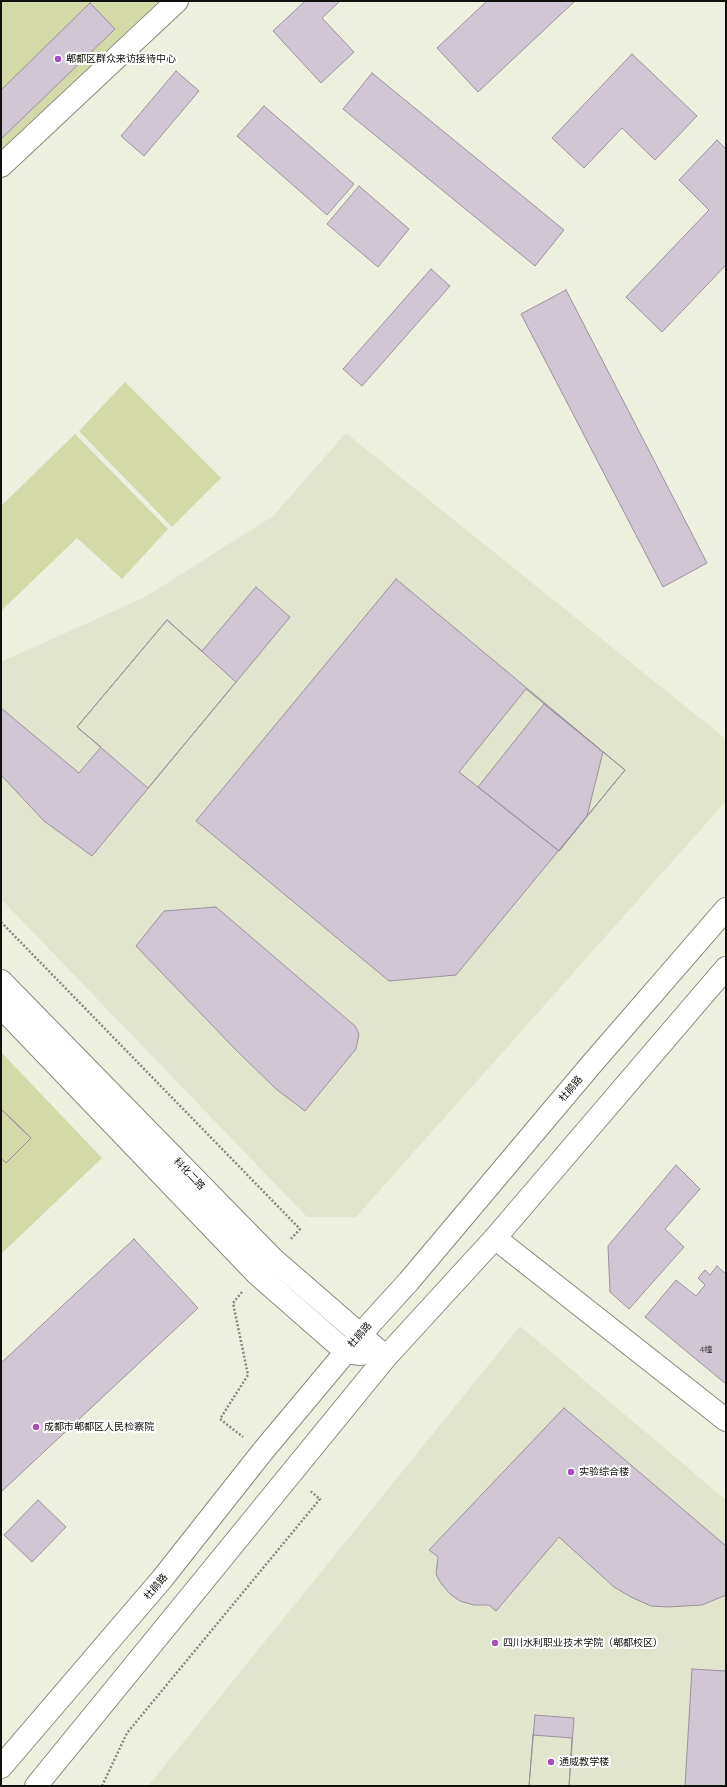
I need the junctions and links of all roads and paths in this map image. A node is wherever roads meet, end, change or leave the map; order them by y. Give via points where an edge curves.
1 (177, 1) edge
2 (1, 166) edge
3 (726, 909) edge
4 (1, 922) edge
5 (726, 968) edge
6 (1, 981) edge
7 (1, 1007) edge
8 (495, 1238) junction
9 (272, 1258) junction
10 (257, 1274) junction
11 (360, 1335) junction
12 (346, 1352) junction
13 (386, 1358) junction
14 (726, 1420) edge
15 (263, 1451) junction
16 (290, 1475) junction
17 (1, 1767) edge
18 (36, 1786) edge
19 (102, 1786) edge

1 - 2 main road
3 - 11 main road, 杜鹃路
4 - 9 path via 300,1230
5 - 8 main road
6 - 9 main road, 科化二路
7 - 10 main road
8 - 13 main road
8 - 14 main road
9 - 11 main road, 科化二路
10 - 12 main road
10 - 15 path via 233,1302 248,1376 220,1419
11 - 12 main road, 杜鹃路
11 - 13 main road, 科化二路
12 - 13 main road
12 - 15 main road, 杜鹃路
13 - 16 main road
15 - 17 main road, 杜鹃路 via 162,1579
16 - 18 main road
16 - 19 path via 320,1499 128,1732

